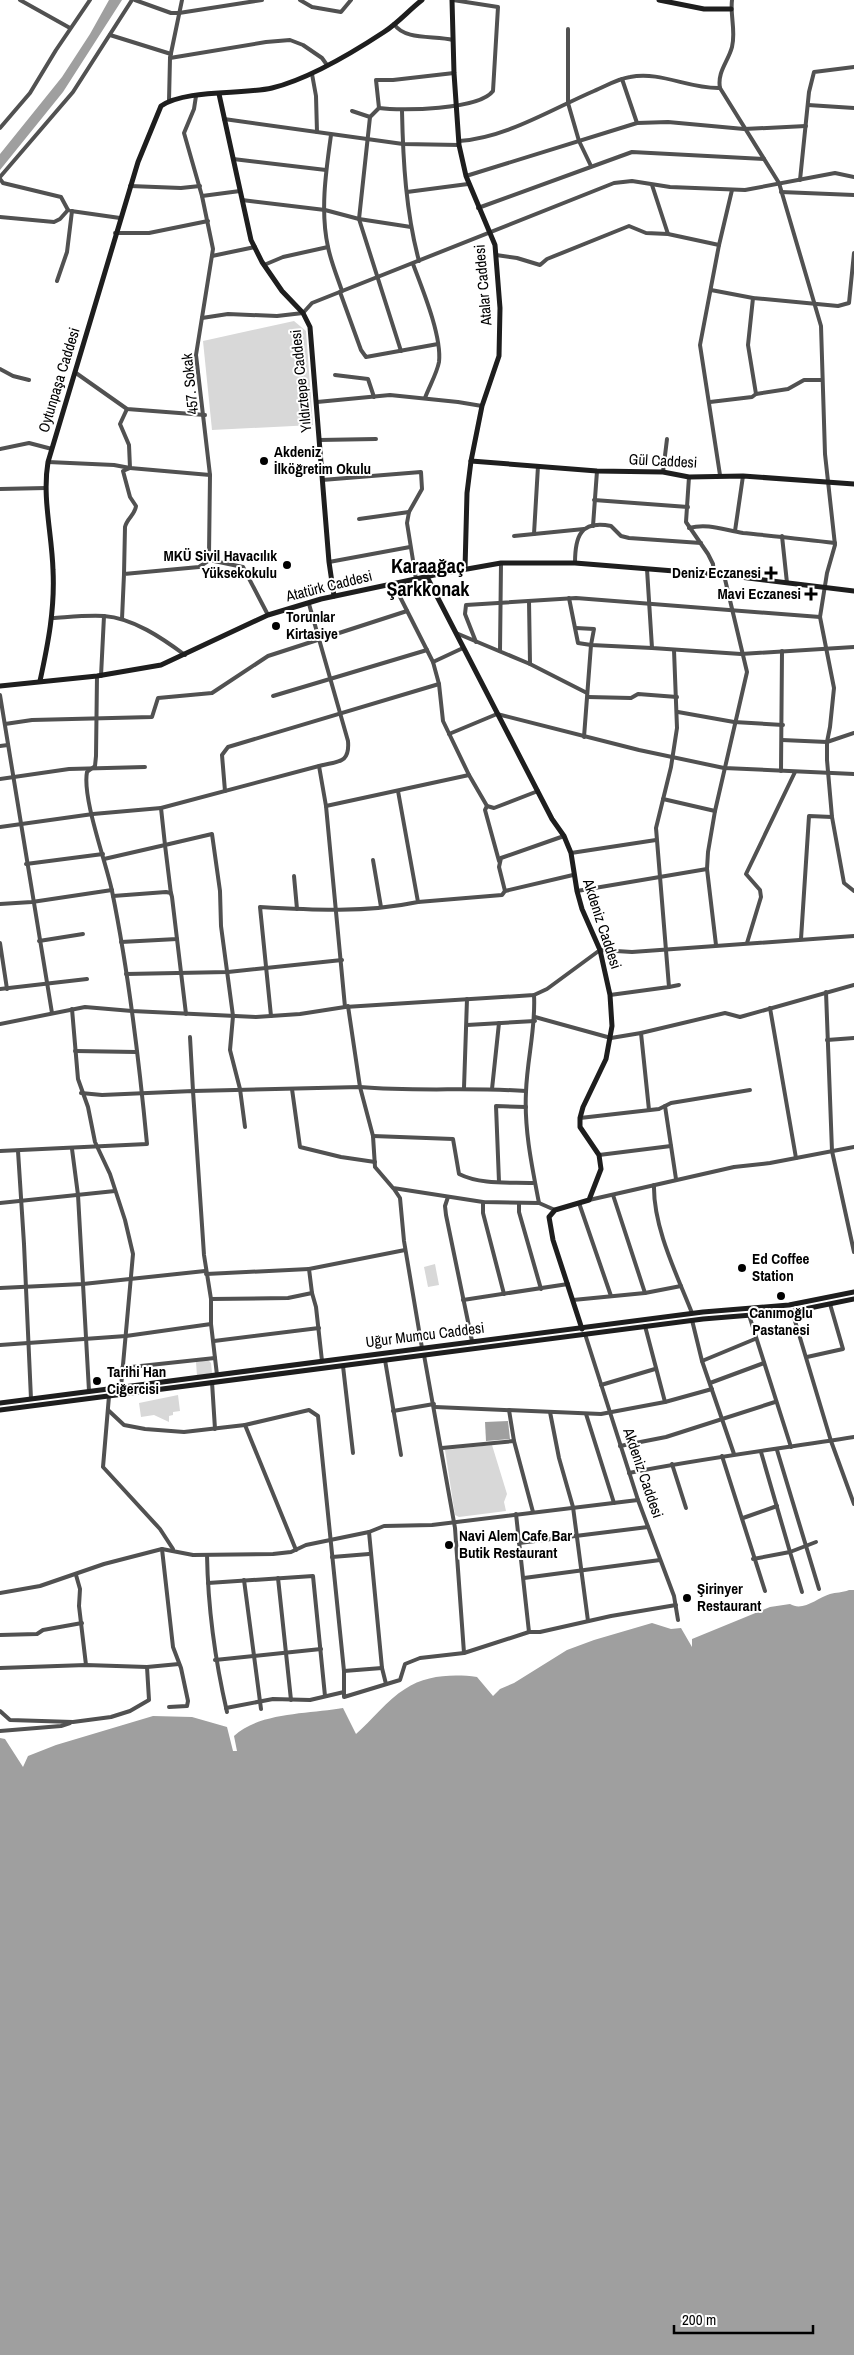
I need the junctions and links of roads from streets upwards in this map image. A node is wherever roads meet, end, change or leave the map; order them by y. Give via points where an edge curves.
1 (20, 0) edge
2 (34, 0) edge
3 (90, 0) edge
4 (133, 0) edge
5 (182, 0) edge
6 (262, 0) edge
7 (300, 0) edge
8 (351, 0) edge
9 (422, 0) edge
10 (453, 0) edge
11 (659, 0) edge
12 (732, 0) edge
13 (670, 1) edge
14 (30, 6) junction
15 (731, 9) junction
16 (179, 13) junction
17 (394, 24) junction
18 (70, 28) junction
19 (568, 29) dead end
20 (110, 35) junction
21 (453, 40) junction
22 (170, 56) junction
23 (327, 65) junction
24 (854, 67) edge
25 (454, 73) junction
26 (312, 74) junction
27 (622, 79) junction
28 (720, 88) junction
29 (219, 94) junction
30 (196, 96) junction
31 (169, 101) junction
32 (568, 103) junction
33 (808, 105) junction
34 (457, 106) junction
35 (379, 108) junction
36 (854, 108) edge
37 (352, 111) dead end
38 (402, 111) junction
39 (370, 117) junction
40 (224, 119) junction
41 (637, 123) junction
42 (806, 126) junction
43 (0, 128) edge
44 (744, 129) junction
45 (317, 132) junction
46 (331, 135) junction
47 (368, 140) junction
48 (579, 141) junction
49 (459, 143) junction
50 (402, 144) junction
51 (233, 159) junction
52 (764, 159) junction
53 (591, 166) junction
54 (326, 170) junction
55 (466, 176) junction
56 (854, 177) edge
57 (0, 178) edge
58 (800, 180) junction
59 (779, 183) junction
60 (468, 184) junction
61 (652, 185) junction
62 (130, 186) junction
63 (200, 186) junction
64 (732, 190) junction
65 (240, 191) junction
66 (407, 192) junction
67 (781, 192) junction
68 (202, 196) junction
69 (854, 196) edge
70 (242, 200) junction
71 (478, 208) junction
72 (325, 210) junction
73 (70, 211) junction
74 (0, 216) edge
75 (120, 218) junction
76 (359, 219) junction
77 (208, 221) junction
78 (411, 227) junction
79 (490, 232) junction
80 (115, 233) junction
81 (668, 234) junction
82 (719, 245) junction
83 (328, 247) junction
84 (255, 248) junction
85 (854, 253) edge
86 (496, 254) junction
87 (212, 256) junction
88 (419, 261) junction
89 (413, 264) junction
90 (264, 265) junction
91 (378, 277) junction
92 (57, 281) dead end
93 (711, 290) junction
94 (341, 291) junction
95 (753, 298) junction
96 (814, 302) junction
97 (303, 313) junction
98 (202, 318) junction
99 (438, 344) junction
100 (401, 350) junction
101 (0, 370) edge
102 (76, 373) junction
103 (335, 375) dead end
104 (29, 380) dead end
105 (822, 380) junction
106 (756, 394) junction
107 (374, 397) junction
108 (425, 398) junction
109 (317, 402) junction
110 (710, 402) junction
111 (482, 406) junction
112 (127, 409) junction
113 (205, 415) junction
114 (667, 439) dead end
115 (319, 440) junction
116 (376, 440) dead end
117 (0, 449) edge
118 (52, 449) junction
119 (471, 461) junction
120 (48, 462) junction
121 (538, 466) junction
122 (130, 468) junction
123 (597, 471) junction
124 (663, 472) junction
125 (210, 475) junction
126 (720, 475) junction
127 (743, 476) junction
128 (689, 477) junction
129 (321, 480) junction
130 (827, 483) junction
131 (854, 484) edge
132 (46, 488) junction
133 (0, 489) edge
134 (594, 500) junction
135 (688, 507) junction
136 (409, 512) junction
137 (359, 519) dead end
138 (593, 526) junction
139 (689, 528) junction
140 (584, 529) junction
141 (735, 531) junction
142 (534, 534) junction
143 (514, 536) dead end
144 (782, 536) junction
145 (701, 543) junction
146 (835, 543) junction
147 (410, 547) junction
148 (211, 559) junction
149 (328, 562) junction
150 (501, 563) junction
151 (575, 563) junction
152 (465, 569) junction
153 (647, 570) junction
154 (124, 574) junction
155 (714, 575) junction
156 (724, 575) junction
157 (427, 576) junction
158 (416, 579) junction
159 (393, 583) junction
160 (787, 583) junction
161 (825, 587) junction
162 (854, 590) edge
163 (334, 596) junction
164 (569, 598) junction
165 (529, 601) junction
166 (500, 603) junction
167 (650, 603) junction
168 (309, 604) junction
169 (733, 610) junction
170 (408, 611) junction
171 (268, 615) junction
172 (104, 616) junction
173 (820, 617) junction
174 (52, 618) junction
175 (122, 620) junction
176 (576, 628) junction
177 (456, 633) junction
178 (320, 641) junction
179 (476, 642) junction
180 (591, 645) junction
181 (854, 647) edge
182 (463, 648) junction
183 (652, 648) junction
184 (825, 649) junction
185 (427, 650) junction
186 (674, 650) junction
187 (500, 651) junction
188 (782, 651) junction
189 (741, 654) junction
190 (185, 655) junction
191 (433, 662) junction
192 (530, 664) junction
193 (99, 676) junction
194 (330, 680) junction
195 (40, 681) junction
196 (439, 684) junction
197 (0, 686) edge
198 (0, 695) edge
199 (588, 695) junction
200 (274, 696) dead end
201 (677, 697) junction
202 (678, 712) junction
203 (497, 714) junction
204 (341, 715) junction
205 (96, 718) junction
206 (734, 722) junction
207 (5, 724) junction
208 (782, 725) junction
209 (854, 733) edge
210 (449, 734) junction
211 (584, 737) junction
212 (782, 740) junction
213 (827, 742) junction
214 (0, 746) edge
215 (8, 746) junction
216 (673, 757) junction
217 (319, 766) junction
218 (145, 767) dead end
219 (724, 768) junction
220 (91, 769) junction
221 (781, 772) junction
222 (796, 772) junction
223 (828, 774) junction
224 (854, 774) edge
225 (469, 775) junction
226 (14, 776) junction
227 (0, 779) edge
228 (225, 791) junction
229 (398, 791) junction
230 (538, 791) junction
231 (663, 799) junction
232 (326, 806) junction
233 (487, 806) junction
234 (161, 808) junction
235 (715, 811) junction
236 (93, 814) junction
237 (832, 817) junction
238 (19, 822) junction
239 (0, 827) edge
240 (564, 836) junction
241 (656, 840) junction
242 (165, 845) junction
243 (571, 853) junction
244 (102, 854) junction
245 (104, 860) junction
246 (374, 860) dead end
247 (499, 862) junction
248 (26, 864) junction
249 (707, 869) junction
250 (573, 875) junction
251 (294, 876) dead end
252 (659, 877) junction
253 (112, 890) junction
254 (854, 890) edge
255 (506, 891) junction
256 (577, 891) junction
257 (172, 894) junction
258 (113, 896) junction
259 (32, 902) junction
260 (418, 902) junction
261 (0, 904) edge
262 (380, 907) junction
263 (297, 909) junction
264 (335, 911) junction
265 (82, 934) dead end
266 (854, 936) edge
267 (177, 939) junction
268 (801, 939) junction
269 (39, 941) junction
270 (121, 942) junction
271 (0, 943) edge
272 (747, 943) junction
273 (716, 945) junction
274 (666, 949) junction
275 (600, 950) junction
276 (342, 960) junction
277 (267, 968) junction
278 (228, 972) junction
279 (181, 973) junction
280 (126, 974) junction
281 (87, 979) dead end
282 (46, 982) junction
283 (679, 985) dead end
284 (854, 985) edge
285 (669, 987) junction
286 (0, 989) edge
287 (7, 989) junction
288 (826, 992) junction
289 (534, 995) junction
290 (610, 995) junction
291 (467, 999) junction
292 (347, 1006) junction
293 (770, 1008) junction
294 (72, 1009) junction
295 (132, 1011) junction
296 (52, 1013) junction
297 (186, 1014) junction
298 (233, 1016) junction
299 (271, 1016) junction
300 (535, 1019) junction
301 (499, 1023) junction
302 (0, 1024) edge
303 (467, 1025) junction
304 (641, 1033) junction
305 (190, 1037) dead end
306 (610, 1038) junction
307 (854, 1038) edge
308 (827, 1040) junction
309 (76, 1051) junction
310 (136, 1052) junction
311 (360, 1087) junction
312 (464, 1088) junction
313 (240, 1089) junction
314 (492, 1089) junction
315 (292, 1090) junction
316 (750, 1090) dead end
317 (193, 1091) junction
318 (526, 1091) junction
319 (81, 1093) junction
320 (142, 1094) junction
321 (665, 1106) junction
322 (526, 1107) junction
323 (649, 1110) junction
324 (580, 1118) junction
325 (245, 1127) dead end
326 (373, 1136) junction
327 (671, 1146) junction
328 (854, 1147) edge
329 (98, 1148) junction
330 (72, 1149) junction
331 (0, 1151) edge
332 (18, 1151) junction
333 (832, 1151) junction
334 (599, 1156) junction
335 (796, 1158) junction
336 (375, 1162) junction
337 (676, 1179) junction
338 (499, 1182) junction
339 (533, 1183) junction
340 (654, 1185) junction
341 (394, 1188) junction
342 (115, 1191) junction
343 (78, 1195) junction
344 (613, 1195) junction
345 (448, 1197) junction
346 (21, 1200) junction
347 (589, 1200) junction
348 (483, 1202) junction
349 (0, 1203) edge
350 (519, 1203) junction
351 (539, 1203) junction
352 (579, 1203) junction
353 (555, 1210) junction
354 (405, 1250) junction
355 (854, 1252) edge
356 (309, 1269) junction
357 (206, 1273) junction
358 (129, 1279) junction
359 (82, 1284) junction
360 (568, 1284) junction
361 (682, 1286) junction
362 (25, 1287) junction
363 (0, 1288) edge
364 (541, 1289) junction
365 (854, 1292) edge
366 (312, 1293) junction
367 (645, 1293) junction
368 (504, 1294) junction
369 (611, 1296) junction
370 (211, 1299) junction
371 (854, 1299) edge
372 (463, 1300) junction
373 (573, 1300) junction
374 (830, 1304) junction
375 (748, 1308) junction
376 (792, 1311) junction
377 (692, 1313) junction
378 (749, 1315) junction
379 (692, 1320) junction
380 (212, 1324) junction
381 (645, 1326) junction
382 (319, 1328) junction
383 (581, 1328) junction
384 (585, 1334) junction
385 (126, 1336) junction
386 (87, 1339) junction
387 (755, 1339) junction
388 (214, 1341) junction
389 (472, 1342) junction
390 (27, 1343) junction
391 (0, 1345) edge
392 (422, 1348) junction
393 (424, 1355) junction
394 (807, 1357) junction
395 (215, 1358) junction
396 (385, 1360) junction
397 (322, 1361) junction
398 (702, 1361) junction
399 (764, 1363) junction
400 (343, 1366) junction
401 (122, 1368) junction
402 (655, 1369) junction
403 (217, 1375) junction
404 (212, 1382) junction
405 (710, 1383) junction
406 (601, 1385) junction
407 (121, 1387) junction
408 (108, 1389) junction
409 (712, 1389) junction
410 (89, 1392) junction
411 (121, 1394) junction
412 (109, 1396) junction
413 (31, 1399) junction
414 (665, 1402) junction
415 (775, 1402) junction
416 (0, 1403) edge
417 (434, 1406) junction
418 (0, 1410) edge
419 (108, 1410) junction
420 (509, 1410) junction
421 (393, 1411) junction
422 (550, 1412) junction
423 (610, 1413) junction
424 (586, 1414) junction
425 (722, 1420) junction
426 (245, 1425) junction
427 (215, 1428) junction
428 (854, 1437) edge
429 (514, 1441) junction
430 (831, 1441) junction
431 (620, 1446) junction
432 (791, 1447) junction
433 (442, 1448) junction
434 (777, 1450) junction
435 (761, 1452) junction
436 (353, 1453) dead end
437 (734, 1454) junction
438 (401, 1455) dead end
439 (722, 1456) junction
440 (672, 1464) junction
441 (629, 1473) junction
442 (638, 1500) junction
443 (614, 1503) junction
444 (854, 1504) edge
445 (777, 1506) junction
446 (574, 1507) junction
447 (686, 1508) dead end
448 (533, 1512) junction
449 (516, 1514) junction
450 (743, 1518) junction
451 (453, 1522) junction
452 (648, 1527) junction
453 (368, 1532) junction
454 (579, 1535) junction
455 (330, 1540) junction
456 (816, 1542) dead end
457 (519, 1543) junction
458 (804, 1546) junction
459 (162, 1549) junction
460 (173, 1549) junction
461 (296, 1550) junction
462 (790, 1552) junction
463 (370, 1554) junction
464 (207, 1555) junction
465 (332, 1557) junction
466 (753, 1559) junction
467 (660, 1560) junction
468 (583, 1571) junction
469 (76, 1575) junction
470 (278, 1578) junction
471 (524, 1578) junction
472 (244, 1580) junction
473 (208, 1583) junction
474 (819, 1589) dead end
475 (765, 1591) dead end
476 (802, 1592) dead end
477 (0, 1593) edge
478 (676, 1604) junction
479 (588, 1620) junction
480 (678, 1620) dead end
481 (82, 1623) junction
482 (529, 1632) junction
483 (0, 1636) edge
484 (321, 1649) junction
485 (286, 1653) junction
486 (464, 1653) junction
487 (253, 1656) junction
488 (215, 1660) junction
489 (179, 1664) junction
490 (86, 1665) junction
491 (147, 1666) junction
492 (0, 1668) edge
493 (382, 1668) junction
494 (344, 1672) junction
495 (386, 1684) junction
496 (344, 1692) junction
497 (325, 1696) junction
498 (291, 1700) junction
499 (260, 1701) junction
500 (169, 1707) dead end
501 (261, 1708) dead end
502 (0, 1711) edge
503 (72, 1722) junction
504 (0, 1731) edge

1 - 14 street
2 - 14 street
3 - 18 street
4 - 16 street
4 - 20 street
5 - 16 street
6 - 16 street
7 - 8 street via 312,7 341,12
9 - 17 street
10 - 21 street, Atalar Caddesi
10 - 34 street via 498,7 493,91 488,96
11 - 13 street
12 - 15 street
13 - 15 street via 704,9
14 - 18 street
15 - 28 street via 734,26 732,47 720,76
16 - 22 street
17 - 21 street via 407,34
17 - 23 street
18 - 43 street via 30,93
19 - 32 street
20 - 22 street
20 - 57 street via 73,92
21 - 25 street, Atalar Caddesi
22 - 23 street via 290,40 303,45
22 - 31 street
23 - 26 street
24 - 33 street via 814,72
25 - 34 street, Atalar Caddesi
25 - 35 street via 376,80
26 - 29 street via 271,88
26 - 45 street
27 - 28 street via 649,75
27 - 32 street
27 - 41 street
28 - 44 street
29 - 30 street
29 - 40 street, Yıldıztepe Caddesi
30 - 31 street
30 - 63 street, 457. Sokak via 184,133
31 - 62 street, Oytunpaşa Caddesi via 161,106 155,117
32 - 48 street
32 - 49 street via 533,119
33 - 36 street
33 - 42 street
34 - 38 street
34 - 49 street, Atalar Caddesi
35 - 38 street
35 - 39 street
37 - 39 street
38 - 50 street
39 - 47 street
40 - 45 street
40 - 51 street, Yıldıztepe Caddesi
41 - 44 street via 668,122
41 - 48 street
42 - 44 street
42 - 58 street
44 - 52 street
45 - 46 street
46 - 47 street
46 - 54 street
47 - 50 street
47 - 76 street
48 - 53 street
48 - 55 street
49 - 50 street
49 - 55 street, Atalar Caddesi
50 - 66 street
51 - 54 street
51 - 65 street, Yıldıztepe Caddesi
52 - 53 street via 632,152
52 - 59 street
53 - 71 street
54 - 72 street
55 - 60 street, Atalar Caddesi
56 - 58 street via 835,173
57 - 73 street via 3,183 61,197
58 - 59 street
59 - 64 street
59 - 67 street
60 - 66 street
60 - 71 street, Atalar Caddesi
61 - 64 street
61 - 79 street via 632,181 614,183
61 - 81 street
62 - 63 street
62 - 75 street, Oytunpaşa Caddesi
63 - 68 street, 457. Sokak
64 - 82 street
65 - 68 street
65 - 70 street, Yıldıztepe Caddesi
66 - 78 street
67 - 69 street
67 - 96 street
68 - 77 street, 457. Sokak
70 - 72 street
70 - 84 street, Yıldıztepe Caddesi
71 - 79 street, Atalar Caddesi
72 - 76 street
72 - 83 street
73 - 74 street via 54,222
73 - 75 street
73 - 92 street via 67,252
75 - 80 street, Oytunpaşa Caddesi
76 - 78 street
76 - 91 street
77 - 80 street via 149,233
77 - 87 street, 457. Sokak
78 - 88 street
79 - 86 street, Atalar Caddesi
79 - 88 street
80 - 102 street, Oytunpaşa Caddesi
81 - 82 street
81 - 86 street via 646,233 627,227 547,259 540,265
82 - 93 street
83 - 90 street via 283,257
83 - 94 street
84 - 87 street
84 - 90 street, Yıldıztepe Caddesi
85 - 96 street via 850,303 838,306
86 - 111 street, Atalar Caddesi via 499,356
87 - 98 street, 457. Sokak
88 - 89 street
89 - 91 street
89 - 99 street
90 - 97 street, Yıldıztepe Caddesi
91 - 94 street
91 - 100 street
93 - 95 street
93 - 110 street via 700,345
94 - 97 street via 312,303
94 - 100 street via 366,357
95 - 96 street
95 - 106 street via 748,345
96 - 105 street via 820,326
97 - 98 street via 285,316 228,314
97 - 109 street, Yıldıztepe Caddesi via 310,327
98 - 113 street, 457. Sokak via 196,355
99 - 100 street
99 - 108 street via 439,362
101 - 104 street
102 - 112 street
102 - 118 street, Oytunpaşa Caddesi
103 - 107 street via 368,379
105 - 106 street via 804,380 788,389
105 - 130 street
106 - 110 street
107 - 108 street
107 - 109 street
108 - 111 street
109 - 115 street, Yıldıztepe Caddesi
110 - 126 street
111 - 119 street, Atalar Caddesi
112 - 113 street
112 - 122 street via 120,424 129,445
113 - 125 street, 457. Sokak
114 - 124 street
115 - 116 street
115 - 129 street, Yıldıztepe Caddesi
117 - 118 street via 29,443
118 - 120 street, Oytunpaşa Caddesi
119 - 121 street, Gül Caddesi
119 - 152 street, Atalar Caddesi via 466,493
120 - 122 street
120 - 132 street, Oytunpaşa Caddesi
121 - 123 street, Gül Caddesi
121 - 142 street
122 - 125 street
122 - 154 street via 123,471 136,506 125,527
123 - 124 street, Gül Caddesi
123 - 134 street
124 - 128 street, Gül Caddesi
125 - 148 street, 457. Sokak
126 - 127 street, Gül Caddesi
126 - 128 street, Gül Caddesi
127 - 130 street, Gül Caddesi
127 - 141 street
128 - 135 street
129 - 136 street via 421,472 422,489
129 - 149 street, Yıldıztepe Caddesi
130 - 131 street, Gül Caddesi
130 - 146 street
132 - 133 street
132 - 174 street, Oytunpaşa Caddesi via 53,570
134 - 135 street
134 - 138 street
135 - 139 street via 686,522
136 - 137 street
136 - 147 street
138 - 140 street
138 - 145 street via 611,526 621,536 629,538
139 - 141 street via 698,526
139 - 145 street
140 - 142 street
140 - 151 street via 575,545
141 - 144 street
142 - 143 street
144 - 146 street
144 - 160 street
145 - 155 street via 713,564
146 - 161 street
147 - 149 street
147 - 158 street
148 - 154 street via 199,567
148 - 171 street via 243,567
149 - 163 street, Yıldıztepe Caddesi
150 - 151 street, Atatürk Caddesi
150 - 152 street, Atatürk Caddesi
150 - 166 street
151 - 153 street, Atatürk Caddesi
152 - 157 street, Atatürk Caddesi
153 - 155 street, Atatürk Caddesi
153 - 167 street
154 - 175 street
155 - 156 street, Atatürk Caddesi
156 - 160 street, Atatürk Caddesi
156 - 169 street
157 - 158 street, Atatürk Caddesi
157 - 177 street, Akdeniz Caddesi
158 - 159 street, Atatürk Caddesi
159 - 163 street, Atatürk Caddesi
159 - 170 street
160 - 161 street, Atatürk Caddesi
161 - 162 street, Atatürk Caddesi
161 - 173 street
163 - 168 street, Atatürk Caddesi
164 - 165 street
164 - 167 street
164 - 176 street
165 - 166 street
165 - 192 street
166 - 179 street via 465,606
166 - 187 street
167 - 169 street
167 - 183 street
168 - 171 street, Atatürk Caddesi
168 - 178 street
169 - 173 street
169 - 189 street
170 - 178 street
170 - 185 street
171 - 190 street, Atatürk Caddesi
172 - 174 street
172 - 175 street
172 - 193 street
173 - 184 street
174 - 195 street, Oytunpaşa Caddesi
175 - 190 street via 164,639
176 - 180 street via 578,643
176 - 180 street via 594,629
177 - 179 street
177 - 182 street, Akdeniz Caddesi
178 - 194 street
178 - 205 street via 268,656 212,693 158,698 152,717
179 - 187 street
180 - 183 street
180 - 199 street
181 - 184 street
182 - 191 street
182 - 203 street, Akdeniz Caddesi
183 - 186 street
184 - 188 street
184 - 213 street via 834,688
185 - 191 street
185 - 194 street
186 - 189 street
186 - 201 street
187 - 192 street
188 - 189 street
188 - 208 street
189 - 206 street via 747,672
190 - 193 street, Atatürk Caddesi via 161,665
191 - 196 street
192 - 199 street
193 - 195 street, Atatürk Caddesi
193 - 205 street
194 - 200 street
194 - 204 street
195 - 197 street, Atatürk Caddesi
196 - 204 street
196 - 210 street via 443,721
198 - 207 street
199 - 201 street
199 - 211 street
201 - 202 street
202 - 206 street
202 - 216 street
203 - 210 street
203 - 211 street
203 - 230 street, Akdeniz Caddesi
204 - 217 street via 348,755 344,760
204 - 228 street via 226,748 222,755
205 - 207 street via 25,720
205 - 220 street via 95,766
206 - 208 street
206 - 219 street
207 - 215 street
208 - 212 street
209 - 213 street
210 - 225 street
211 - 216 street
212 - 213 street
212 - 221 street
213 - 223 street
214 - 215 street
215 - 226 street
216 - 219 street
216 - 231 street
217 - 228 street
217 - 232 street
218 - 220 street
219 - 221 street
219 - 235 street
220 - 226 street
220 - 236 street via 86,777
221 - 222 street
222 - 223 street
222 - 272 street via 746,874 760,890 761,897
223 - 224 street
223 - 237 street
225 - 229 street
225 - 233 street
226 - 227 street
226 - 238 street
228 - 234 street
229 - 232 street
229 - 260 street
230 - 233 street via 494,808
230 - 240 street, Akdeniz Caddesi
231 - 235 street
231 - 241 street
232 - 264 street
233 - 247 street via 485,810
234 - 236 street
234 - 242 street
235 - 249 street
236 - 238 street
236 - 244 street
237 - 254 street via 844,883
237 - 268 street via 809,816
238 - 239 street
238 - 248 street
240 - 243 street, Akdeniz Caddesi
240 - 247 street via 506,855
241 - 243 street
241 - 252 street
242 - 245 street
242 - 257 street
242 - 278 street via 212,834
243 - 250 street, Akdeniz Caddesi
244 - 245 street
244 - 248 street
245 - 253 street
246 - 262 street
247 - 255 street
248 - 259 street
249 - 252 street
249 - 273 street
250 - 255 street
250 - 256 street, Akdeniz Caddesi
251 - 263 street
252 - 256 street
252 - 274 street
253 - 258 street
253 - 259 street
255 - 260 street via 502,895
256 - 275 street, Akdeniz Caddesi
257 - 258 street
257 - 267 street
258 - 270 street
259 - 261 street
259 - 269 street
260 - 262 street
262 - 264 street
263 - 264 street
263 - 277 street via 260,907
264 - 276 street
265 - 269 street
266 - 268 street
267 - 270 street
267 - 279 street
268 - 272 street
269 - 282 street
270 - 280 street
271 - 287 street
272 - 273 street
273 - 274 street
274 - 275 street
274 - 285 street
275 - 289 street via 558,982
275 - 290 street, Akdeniz Caddesi
276 - 277 street
276 - 292 street
277 - 278 street
277 - 299 street
278 - 279 street
278 - 298 street
279 - 280 street
279 - 297 street
280 - 295 street
281 - 282 street
282 - 287 street
282 - 296 street
283 - 285 street
284 - 288 street
285 - 290 street
286 - 287 street
288 - 293 street
288 - 308 street
289 - 291 street
289 - 300 street
290 - 306 street, Akdeniz Caddesi
291 - 292 street
291 - 303 street
292 - 299 street
292 - 311 street
293 - 304 street via 740,1017 726,1013
293 - 335 street
294 - 295 street
294 - 296 street
294 - 309 street
295 - 297 street
295 - 310 street
296 - 302 street
297 - 298 street
298 - 299 street
298 - 313 street via 230,1050
300 - 301 street
300 - 306 street
300 - 318 street
301 - 303 street
301 - 314 street
303 - 312 street
304 - 306 street
304 - 323 street
305 - 317 street
306 - 324 street, Akdeniz Caddesi via 606,1059 582,1107
307 - 308 street
308 - 333 street
309 - 310 street
309 - 319 street
310 - 320 street
311 - 312 street
311 - 315 street
311 - 326 street
312 - 314 street
313 - 315 street
313 - 317 street
313 - 325 street
314 - 318 street
315 - 336 street via 300,1147
316 - 321 street
317 - 320 street
317 - 357 street
318 - 322 street
319 - 320 street
319 - 329 street via 88,1107
320 - 329 street via 147,1144
321 - 323 street
321 - 327 street
322 - 338 street via 496,1106
322 - 339 street
323 - 324 street
324 - 334 street via 583,1134
326 - 336 street
326 - 338 street via 453,1139 459,1174 466,1178
327 - 334 street
327 - 337 street
328 - 333 street
329 - 330 street
329 - 342 street
330 - 332 street
330 - 343 street
331 - 332 street
332 - 346 street
333 - 335 street
333 - 355 street
334 - 347 street via 601,1169
335 - 337 street
336 - 341 street via 377,1171
337 - 340 street
338 - 339 street
339 - 351 street
340 - 344 street
340 - 361 street via 654,1208
341 - 345 street
341 - 354 street via 400,1198
342 - 343 street
342 - 358 street via 133,1254
343 - 346 street
343 - 359 street
344 - 347 street
344 - 367 street
345 - 348 street
345 - 372 street via 446,1215
346 - 349 street
346 - 362 street
347 - 352 street
348 - 350 street
348 - 368 street
350 - 351 street
350 - 364 street
351 - 353 street
352 - 353 street
352 - 369 street
353 - 360 street via 549,1217 549,1225
354 - 356 street
354 - 392 street
356 - 357 street
356 - 366 street
357 - 358 street
357 - 370 street
358 - 359 street
358 - 385 street
359 - 362 street
359 - 386 street
360 - 364 street
360 - 373 street
361 - 367 street
361 - 377 street
362 - 363 street
362 - 390 street
364 - 368 street
365 - 375 street, Uğur Mumcu Caddesi via 789,1305
366 - 370 street via 288,1298
366 - 382 street
367 - 369 street
368 - 372 street
369 - 373 street
370 - 380 street
371 - 374 street, Uğur Mumcu Caddesi
372 - 389 street
373 - 383 street
374 - 376 street, Uğur Mumcu Caddesi
374 - 394 street via 843,1349
375 - 377 street, Uğur Mumcu Caddesi
375 - 378 street
376 - 378 street, Uğur Mumcu Caddesi
376 - 394 street
377 - 383 street, Uğur Mumcu Caddesi
378 - 379 street, Uğur Mumcu Caddesi
378 - 387 street
379 - 381 street, Uğur Mumcu Caddesi
379 - 398 street
380 - 385 street
380 - 388 street
381 - 384 street, Uğur Mumcu Caddesi
381 - 402 street
382 - 388 street
382 - 397 street
383 - 384 street
383 - 389 street, Uğur Mumcu Caddesi
384 - 393 street, Uğur Mumcu Caddesi
384 - 406 street, Akdeniz Caddesi
385 - 386 street
385 - 401 street
386 - 390 street
386 - 410 street
387 - 398 street
387 - 399 street
388 - 395 street
389 - 392 street, Uğur Mumcu Caddesi
390 - 391 street
390 - 413 street
392 - 397 street, Uğur Mumcu Caddesi
393 - 396 street, Uğur Mumcu Caddesi
393 - 417 street
394 - 430 street
395 - 401 street
395 - 403 street
396 - 400 street, Uğur Mumcu Caddesi
396 - 421 street
397 - 403 street, Uğur Mumcu Caddesi
398 - 405 street
399 - 405 street
399 - 415 street
400 - 404 street, Uğur Mumcu Caddesi
400 - 436 street
401 - 407 street
402 - 406 street
402 - 414 street
403 - 407 street, Uğur Mumcu Caddesi
404 - 411 street, Uğur Mumcu Caddesi
404 - 427 street
405 - 409 street
406 - 423 street, Akdeniz Caddesi
407 - 408 street, Uğur Mumcu Caddesi
407 - 411 street
408 - 410 street, Uğur Mumcu Caddesi
408 - 412 street
409 - 414 street
409 - 425 street
410 - 413 street, Uğur Mumcu Caddesi
411 - 412 street, Uğur Mumcu Caddesi
412 - 418 street, Uğur Mumcu Caddesi
412 - 419 street
413 - 416 street, Uğur Mumcu Caddesi
414 - 423 street
415 - 425 street
415 - 432 street
417 - 420 street
417 - 421 street
417 - 433 street
419 - 427 street via 124,1424 145,1429 184,1432
419 - 460 street via 103,1467 160,1529
420 - 422 street
420 - 429 street
421 - 438 street
422 - 424 street
422 - 446 street via 559,1458
423 - 424 street
423 - 431 street, Akdeniz Caddesi
424 - 443 street
425 - 431 street via 666,1437
425 - 437 street
426 - 427 street
426 - 455 street via 309,1410 317,1414
426 - 461 street
428 - 430 street
429 - 433 street
429 - 448 street
430 - 432 street
430 - 444 street
431 - 441 street, Akdeniz Caddesi
432 - 434 street
433 - 451 street
434 - 435 street
434 - 458 street
435 - 437 street
435 - 445 street
437 - 439 street
439 - 440 street
439 - 450 street
440 - 441 street
440 - 447 street
441 - 442 street, Akdeniz Caddesi
442 - 443 street
442 - 452 street, Akdeniz Caddesi
443 - 446 street
445 - 450 street
445 - 462 street
446 - 448 street
446 - 454 street
448 - 449 street
449 - 451 street
449 - 457 street
450 - 466 street
451 - 453 street via 384,1526
451 - 486 street via 458,1550
452 - 454 street
452 - 467 street, Akdeniz Caddesi
453 - 455 street
453 - 463 street
454 - 457 street
454 - 468 street
455 - 461 street
455 - 465 street
456 - 458 street
457 - 471 street
458 - 462 street
458 - 474 street
459 - 460 street
459 - 469 street
459 - 489 street via 171,1630
460 - 464 street
461 - 464 street via 273,1554
462 - 466 street
462 - 476 street
463 - 465 street
463 - 493 street
464 - 473 street
465 - 494 street
466 - 475 street
467 - 468 street
467 - 478 street, Akdeniz Caddesi
468 - 471 street
468 - 479 street
469 - 477 street
469 - 481 street
470 - 472 street
470 - 484 street via 313,1576
470 - 485 street
471 - 482 street
472 - 473 street
472 - 487 street
473 - 488 street
478 - 479 street
478 - 480 street, Akdeniz Caddesi
479 - 482 street
481 - 483 street via 43,1630 38,1634
481 - 490 street
482 - 486 street
484 - 485 street
484 - 497 street
485 - 487 street
485 - 498 street
486 - 495 street via 420,1658 405,1664 400,1680
487 - 488 street
487 - 499 street
488 - 499 street via 227,1710
489 - 491 street
489 - 500 street via 187,1706
490 - 491 street
490 - 492 street
491 - 503 street via 149,1700 111,1717
493 - 494 street
493 - 495 street
494 - 496 street
495 - 496 street via 344,1698
496 - 497 street
497 - 498 street
498 - 499 street
499 - 501 street
502 - 503 street via 10,1720
503 - 504 street via 61,1726

